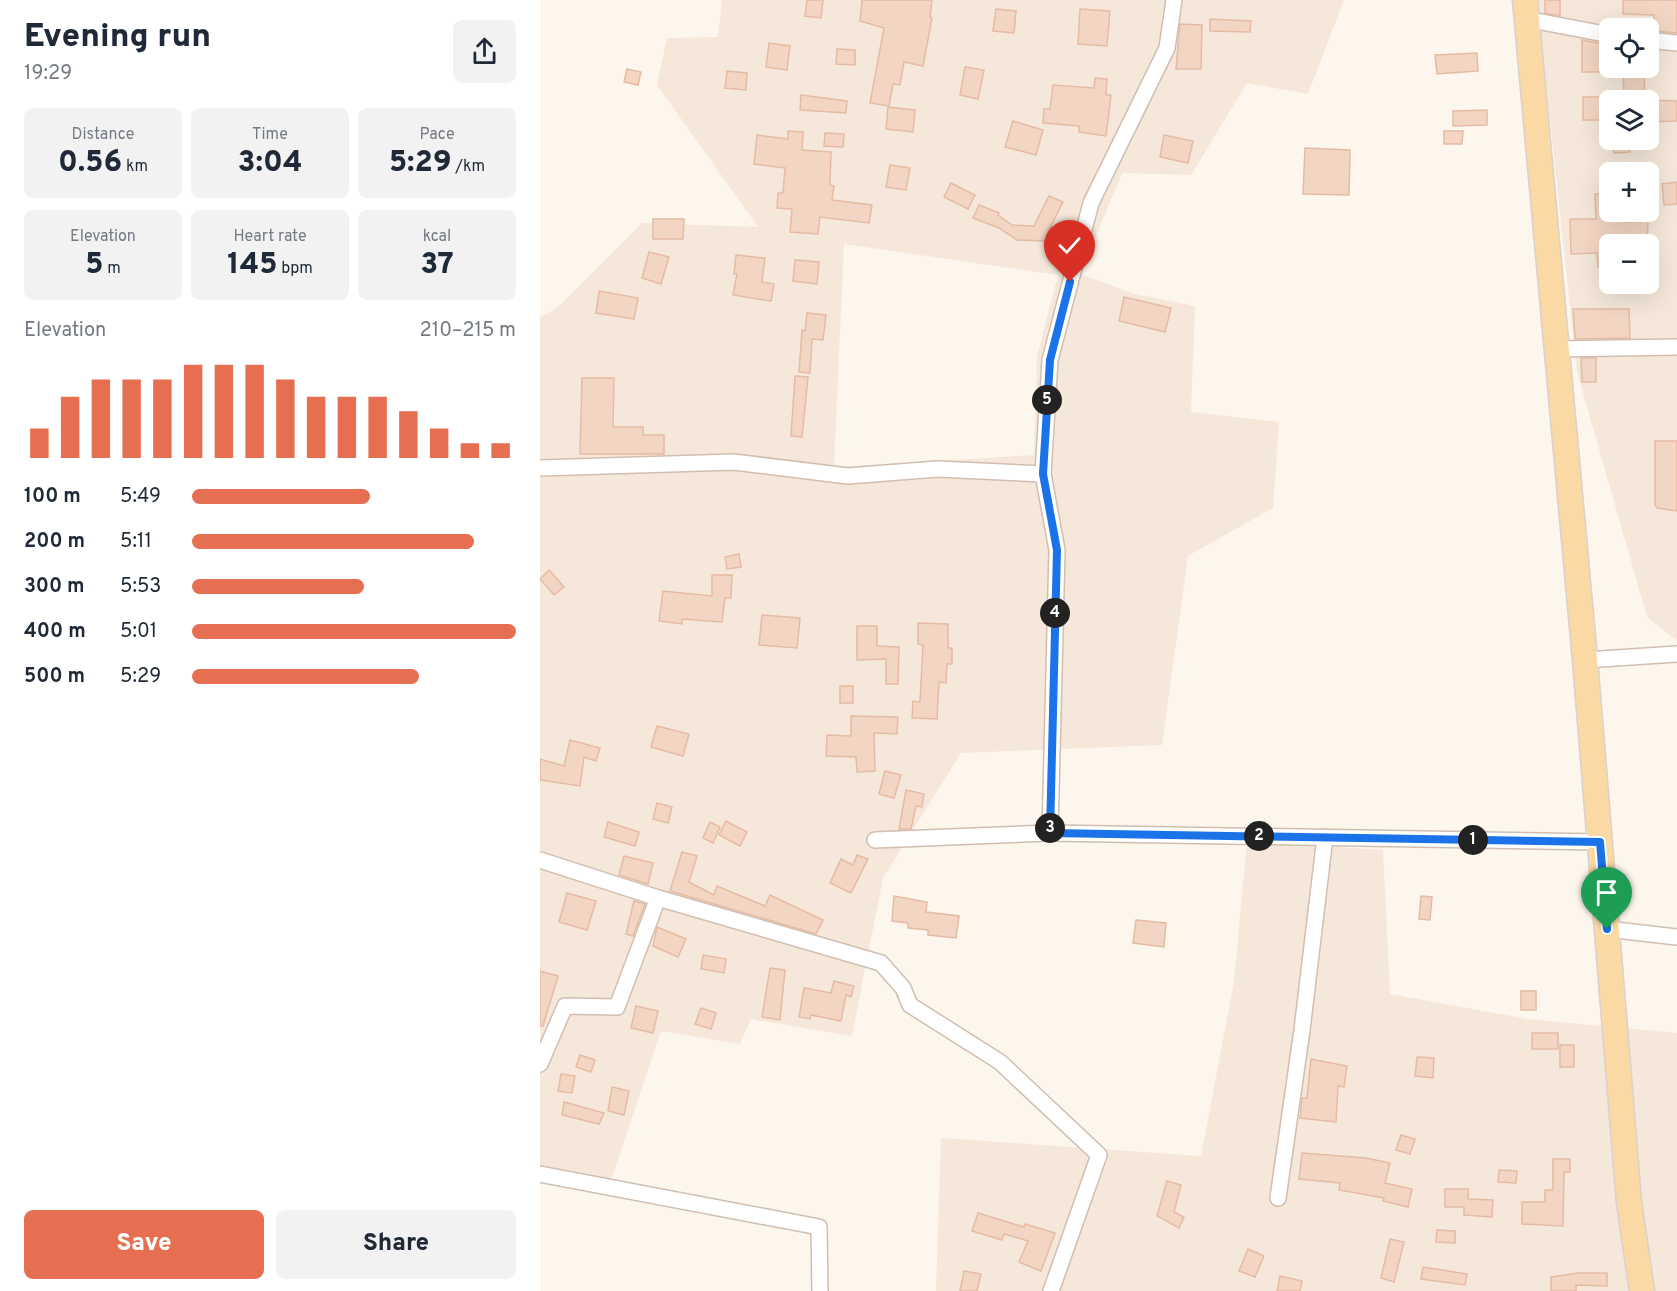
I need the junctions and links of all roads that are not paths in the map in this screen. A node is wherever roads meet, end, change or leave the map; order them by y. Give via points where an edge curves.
1 (1174, 0) edge
2 (1525, 9) edge
3 (1599, 32) edge
4 (1659, 41) edge
5 (1677, 43) edge
6 (1677, 346) edge
7 (1556, 349) junction
8 (540, 468) edge
9 (1043, 474) junction
10 (1677, 654) edge
11 (1585, 660) junction
12 (1050, 833) junction
13 (1324, 837) junction
14 (875, 840) dead end
15 (1600, 842) junction
16 (540, 860) edge
17 (658, 898) junction
18 (1607, 929) junction
19 (1677, 937) edge
20 (540, 1064) edge
21 (540, 1174) edge
22 (1278, 1198) dead end
23 (820, 1291) edge
24 (1051, 1291) edge
25 (1642, 1291) edge

1 - 9 street via 1167,48 1091,203 1050,360
2 - 3 street
2 - 7 main road
4 - 5 street
6 - 7 street
7 - 11 main road
8 - 9 street via 734,462 848,476 936,469
9 - 12 street via 1057,550
10 - 11 street
11 - 15 main road
12 - 13 street
12 - 14 street
13 - 15 street
13 - 22 street
15 - 18 main road
16 - 17 street
17 - 20 street via 617,1007 565,1006
17 - 24 street via 881,963 903,988 910,1005 1000,1062 1099,1155
18 - 19 street
18 - 25 main road via 1629,1202
21 - 23 street via 819,1227

